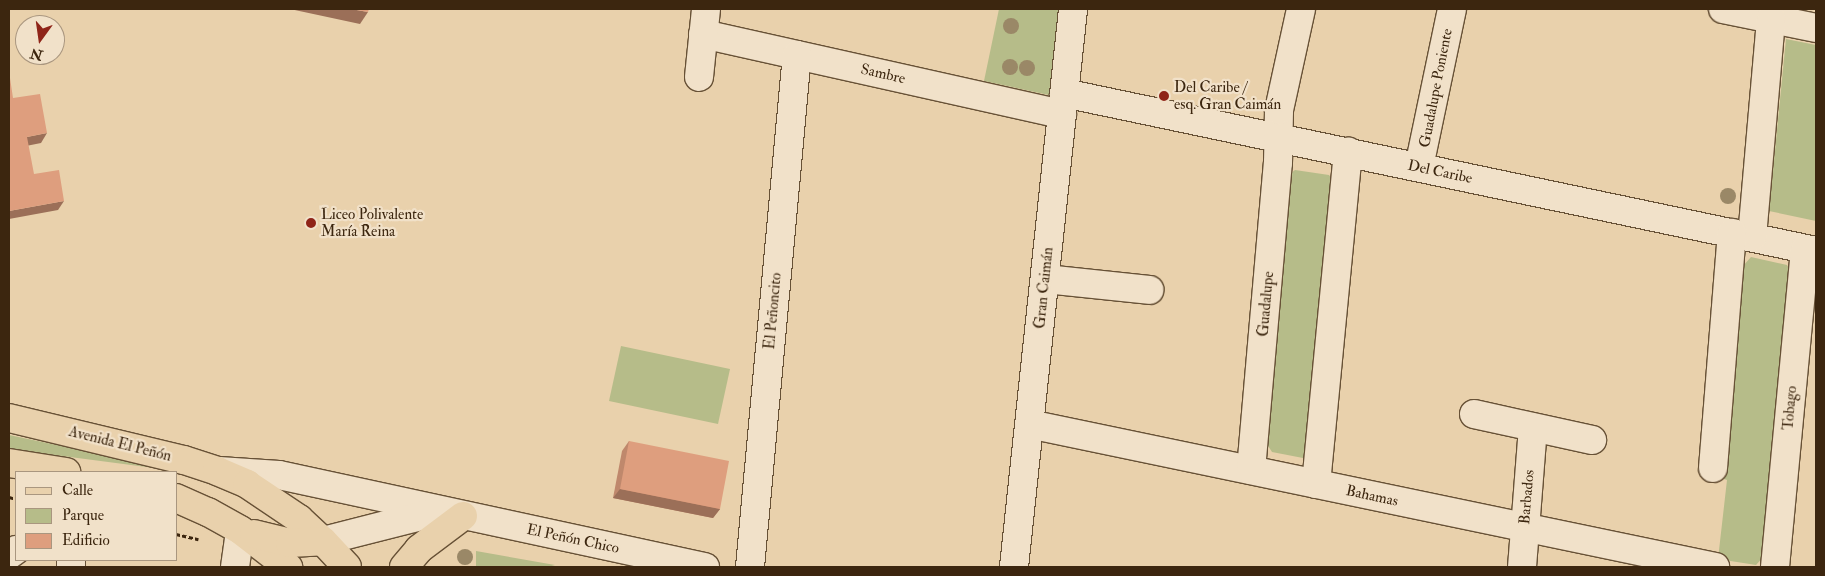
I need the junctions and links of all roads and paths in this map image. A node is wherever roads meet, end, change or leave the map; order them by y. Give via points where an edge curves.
1 (1073, 9) edge
2 (1301, 9) edge
3 (1452, 9) edge
4 (1723, 9) edge
5 (1771, 19) junction
6 (704, 22) edge
7 (1816, 28) edge
8 (797, 55) junction
9 (699, 77) dead end
10 (1063, 103) junction
11 (1279, 138) junction
12 (1348, 152) junction
13 (1420, 167) junction
14 (1742, 235) junction
15 (1811, 250) edge
16 (1044, 279) junction
17 (1148, 290) dead end
18 (1474, 414) dead end
19 (9, 418) edge
20 (1029, 424) junction
21 (1533, 427) junction
22 (1592, 440) dead end
23 (9, 463) edge
24 (1713, 468) dead end
25 (1251, 470) junction
26 (60, 471) edge
27 (217, 471) junction
28 (1316, 484) junction
29 (178, 499) edge
30 (452, 514) junction
31 (1525, 527) junction
32 (240, 530) junction
33 (178, 534) edge
34 (204, 541) dead end
35 (323, 541) junction
36 (675, 564) edge
37 (235, 567) edge
38 (288, 567) edge
39 (347, 567) edge
40 (404, 567) edge
41 (705, 567) edge
42 (750, 567) edge
43 (1014, 567) edge
44 (1522, 567) edge
45 (1715, 567) edge
46 (1775, 567) edge

1 - 10 street, Gran Caimán
2 - 11 street, Guadalupe via 1279,110
3 - 13 street, Guadalupe Poniente
4 - 5 street
5 - 7 street
5 - 14 street
6 - 8 street, Sambre
6 - 9 street
8 - 10 street, Sambre
8 - 42 street, El Peñoncito
10 - 11 street, Del Caribe
10 - 16 street, Gran Caimán
11 - 12 street, Del Caribe
11 - 25 street, Guadalupe
12 - 13 street, Del Caribe
12 - 28 street
13 - 14 street, Del Caribe
14 - 15 street, Del Caribe
14 - 24 street
15 - 46 street, Tobago
16 - 17 street
16 - 20 street, Gran Caimán
18 - 21 street
19 - 27 main road, Avenida El Peñón via 184,460
20 - 25 street, Bahamas
20 - 43 street, Gran Caimán
21 - 22 street
21 - 31 street, Barbados
23 - 26 main road
25 - 28 street, Bahamas
27 - 30 street, El Peñón Chico via 279,475
27 - 35 main road, Avenida El Peñón via 274,501
28 - 31 street, Bahamas
29 - 32 main road
30 - 35 street, El Peñón Chico via 394,521
30 - 36 street, El Peñón Chico
30 - 40 main road
31 - 44 street, Barbados
31 - 45 street, Bahamas
32 - 35 main road via 290,543
32 - 37 street
32 - 38 main road
33 - 34 path
35 - 39 main road, Avenida El Peñón
36 - 41 street, El Peñón Chico

